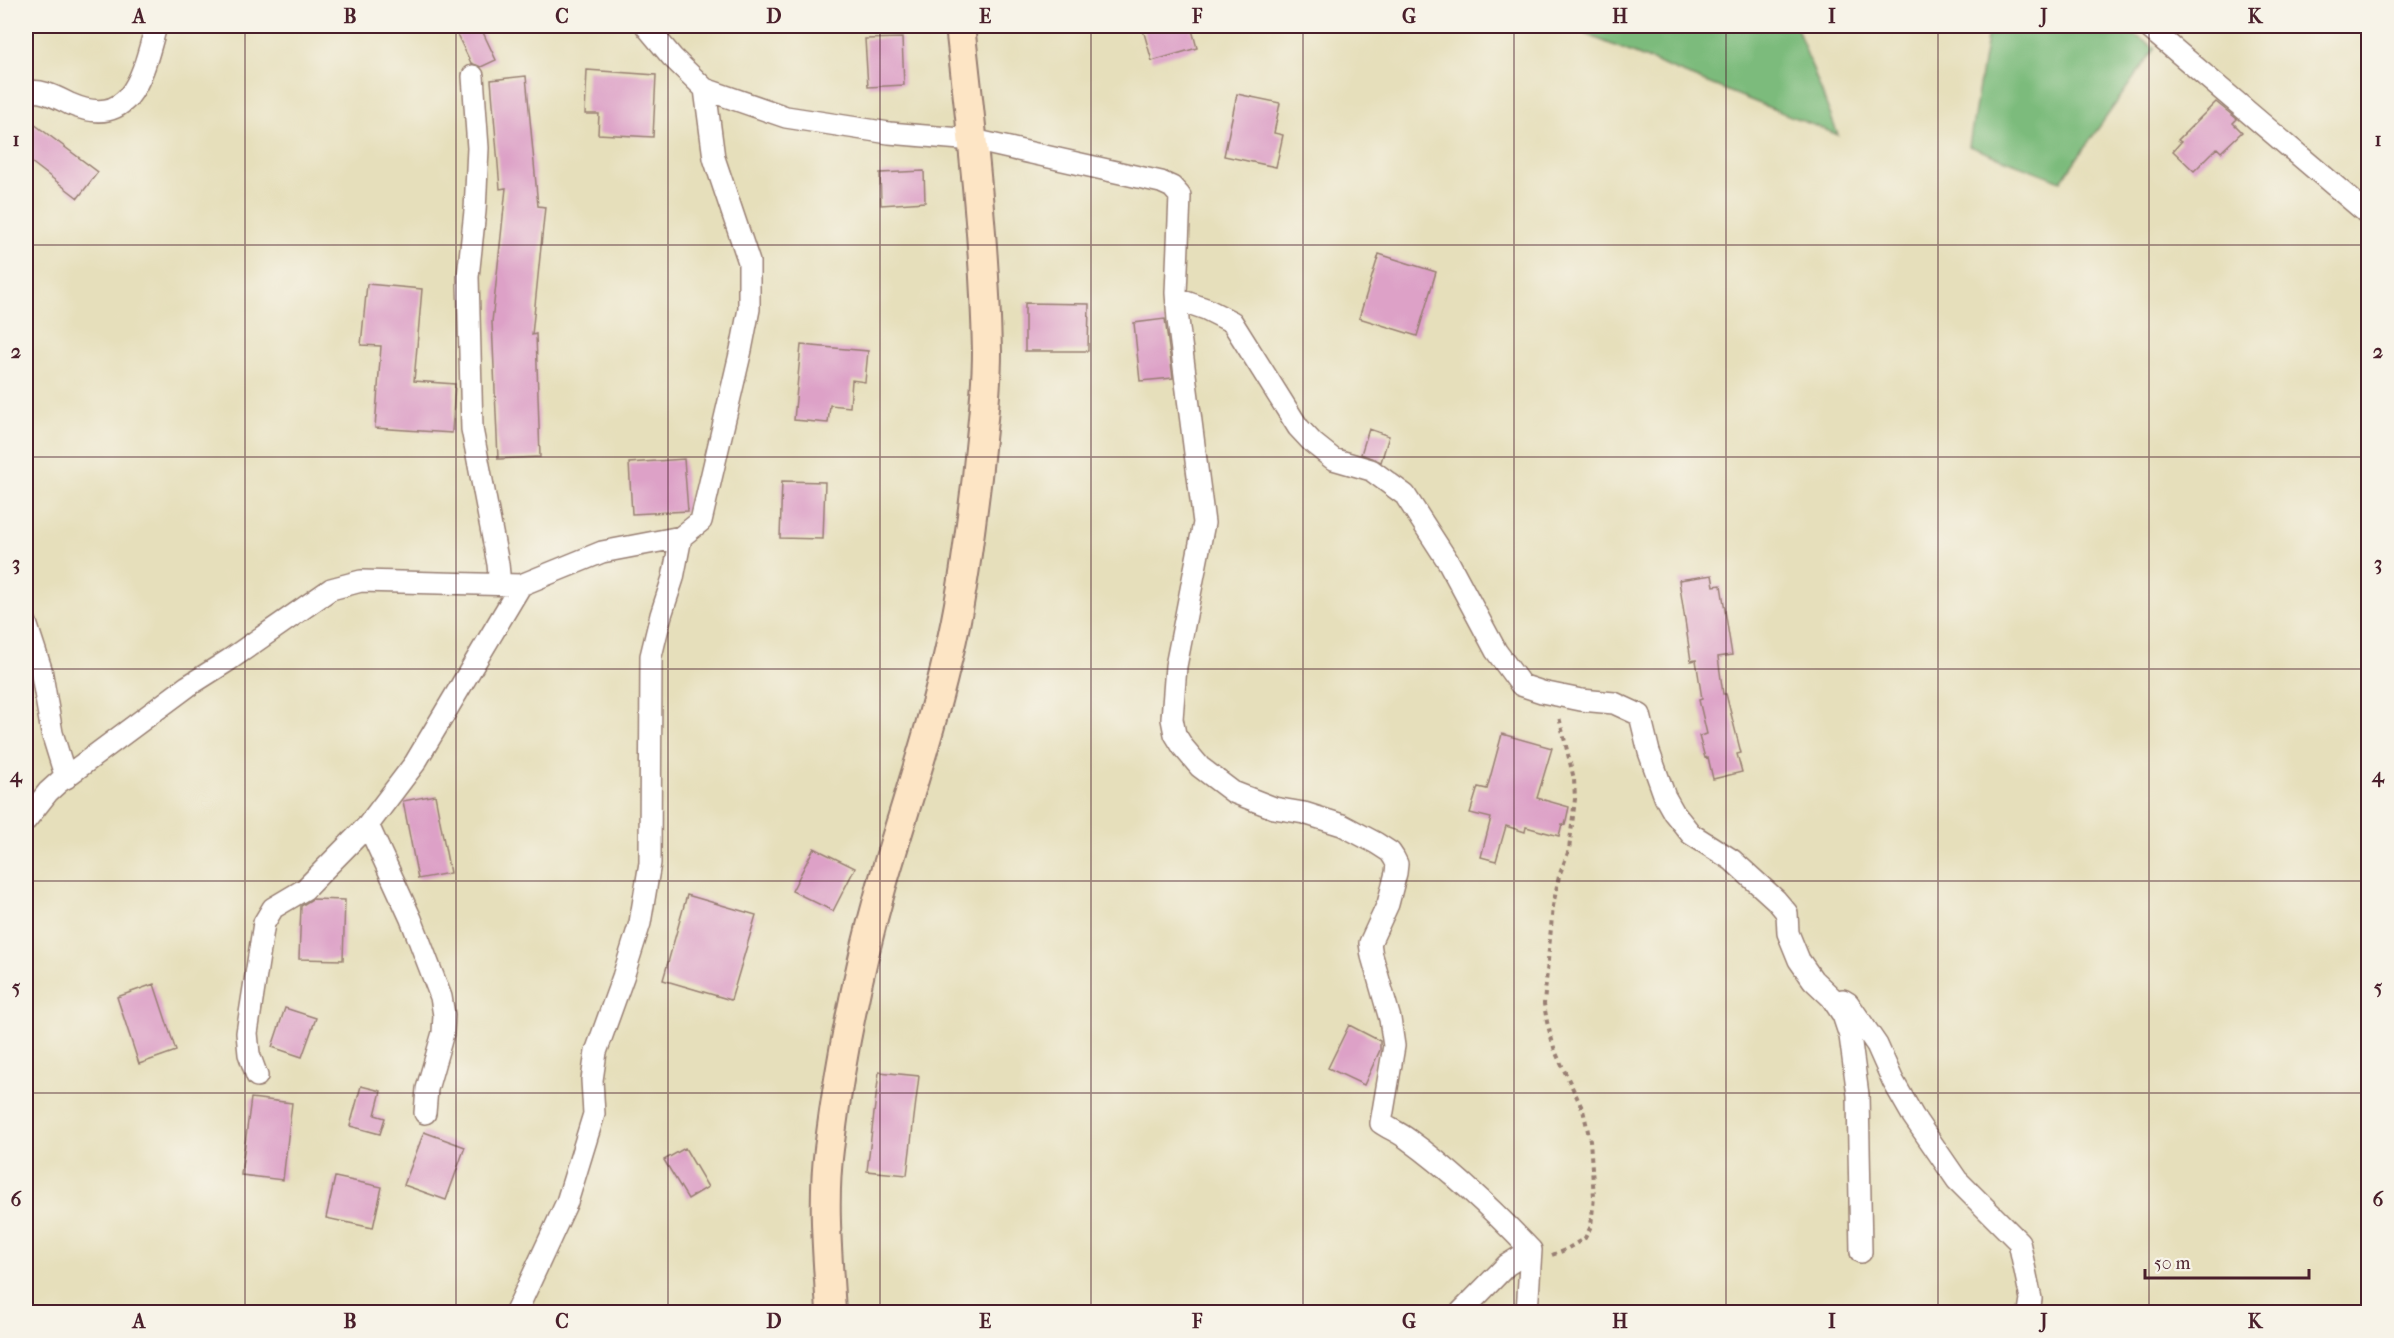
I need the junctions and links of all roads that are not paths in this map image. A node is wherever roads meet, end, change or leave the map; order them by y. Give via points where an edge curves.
1 (156, 26) edge
2 (646, 26) edge
3 (960, 26) edge
4 (2147, 26) edge
5 (473, 75) dead end
6 (705, 89) junction
7 (26, 92) edge
8 (973, 140) junction
9 (2368, 214) edge
10 (1177, 299) junction
11 (681, 537) junction
12 (500, 585) junction
13 (521, 585) junction
14 (26, 623) edge
15 (66, 778) junction
16 (26, 820) edge
17 (368, 825) junction
18 (1820, 985) junction
19 (257, 1076) dead end
20 (425, 1113) dead end
21 (1531, 1250) junction
22 (1861, 1252) dead end
23 (516, 1312) edge
24 (831, 1312) edge
25 (1461, 1312) edge
26 (1527, 1312) edge
27 (2029, 1312) edge

1 - 7 street via 137,84 126,100 112,110 103,112 43,92
2 - 6 street
3 - 8 main road
4 - 9 street
5 - 12 street via 478,148 468,277 472,429
6 - 8 street via 786,117 890,133
6 - 11 street via 714,158 750,262 749,309 701,521
8 - 10 street via 1172,187 1180,196
8 - 24 main road via 987,354 985,409 967,558 952,640 856,990 828,1151 826,1206
10 - 18 street via 1232,322 1298,427 1313,443 1333,459 1371,470 1405,495 1449,563 1510,673 1521,685 1581,700 1614,703 1640,715 1649,752 1674,813 1691,834 1732,860 1787,914 1788,933 1799,960
10 - 21 street via 1204,523 1176,666 1172,719 1175,734 1200,766 1233,792 1342,825 1390,852 1397,864 1396,873 1388,904 1370,943 1394,1046 1381,1122 1466,1187
11 - 13 street via 602,552
11 - 23 street via 651,656 650,863 640,923 596,1052 592,1080 594,1114 567,1202
12 - 13 street
12 - 15 street via 362,582 331,589 188,686
13 - 17 street via 415,763
14 - 15 street via 41,669 52,733
15 - 16 street via 48,792
17 - 19 street via 305,889 273,909 264,923 247,1033
17 - 20 street via 441,997 443,1033 427,1089
18 - 22 street via 1843,1015 1851,1047 1857,1095
18 - 27 street via 1848,1003 1877,1045 1913,1116 1957,1180 2019,1242 2031,1299
21 - 25 street via 1507,1265
21 - 26 street

